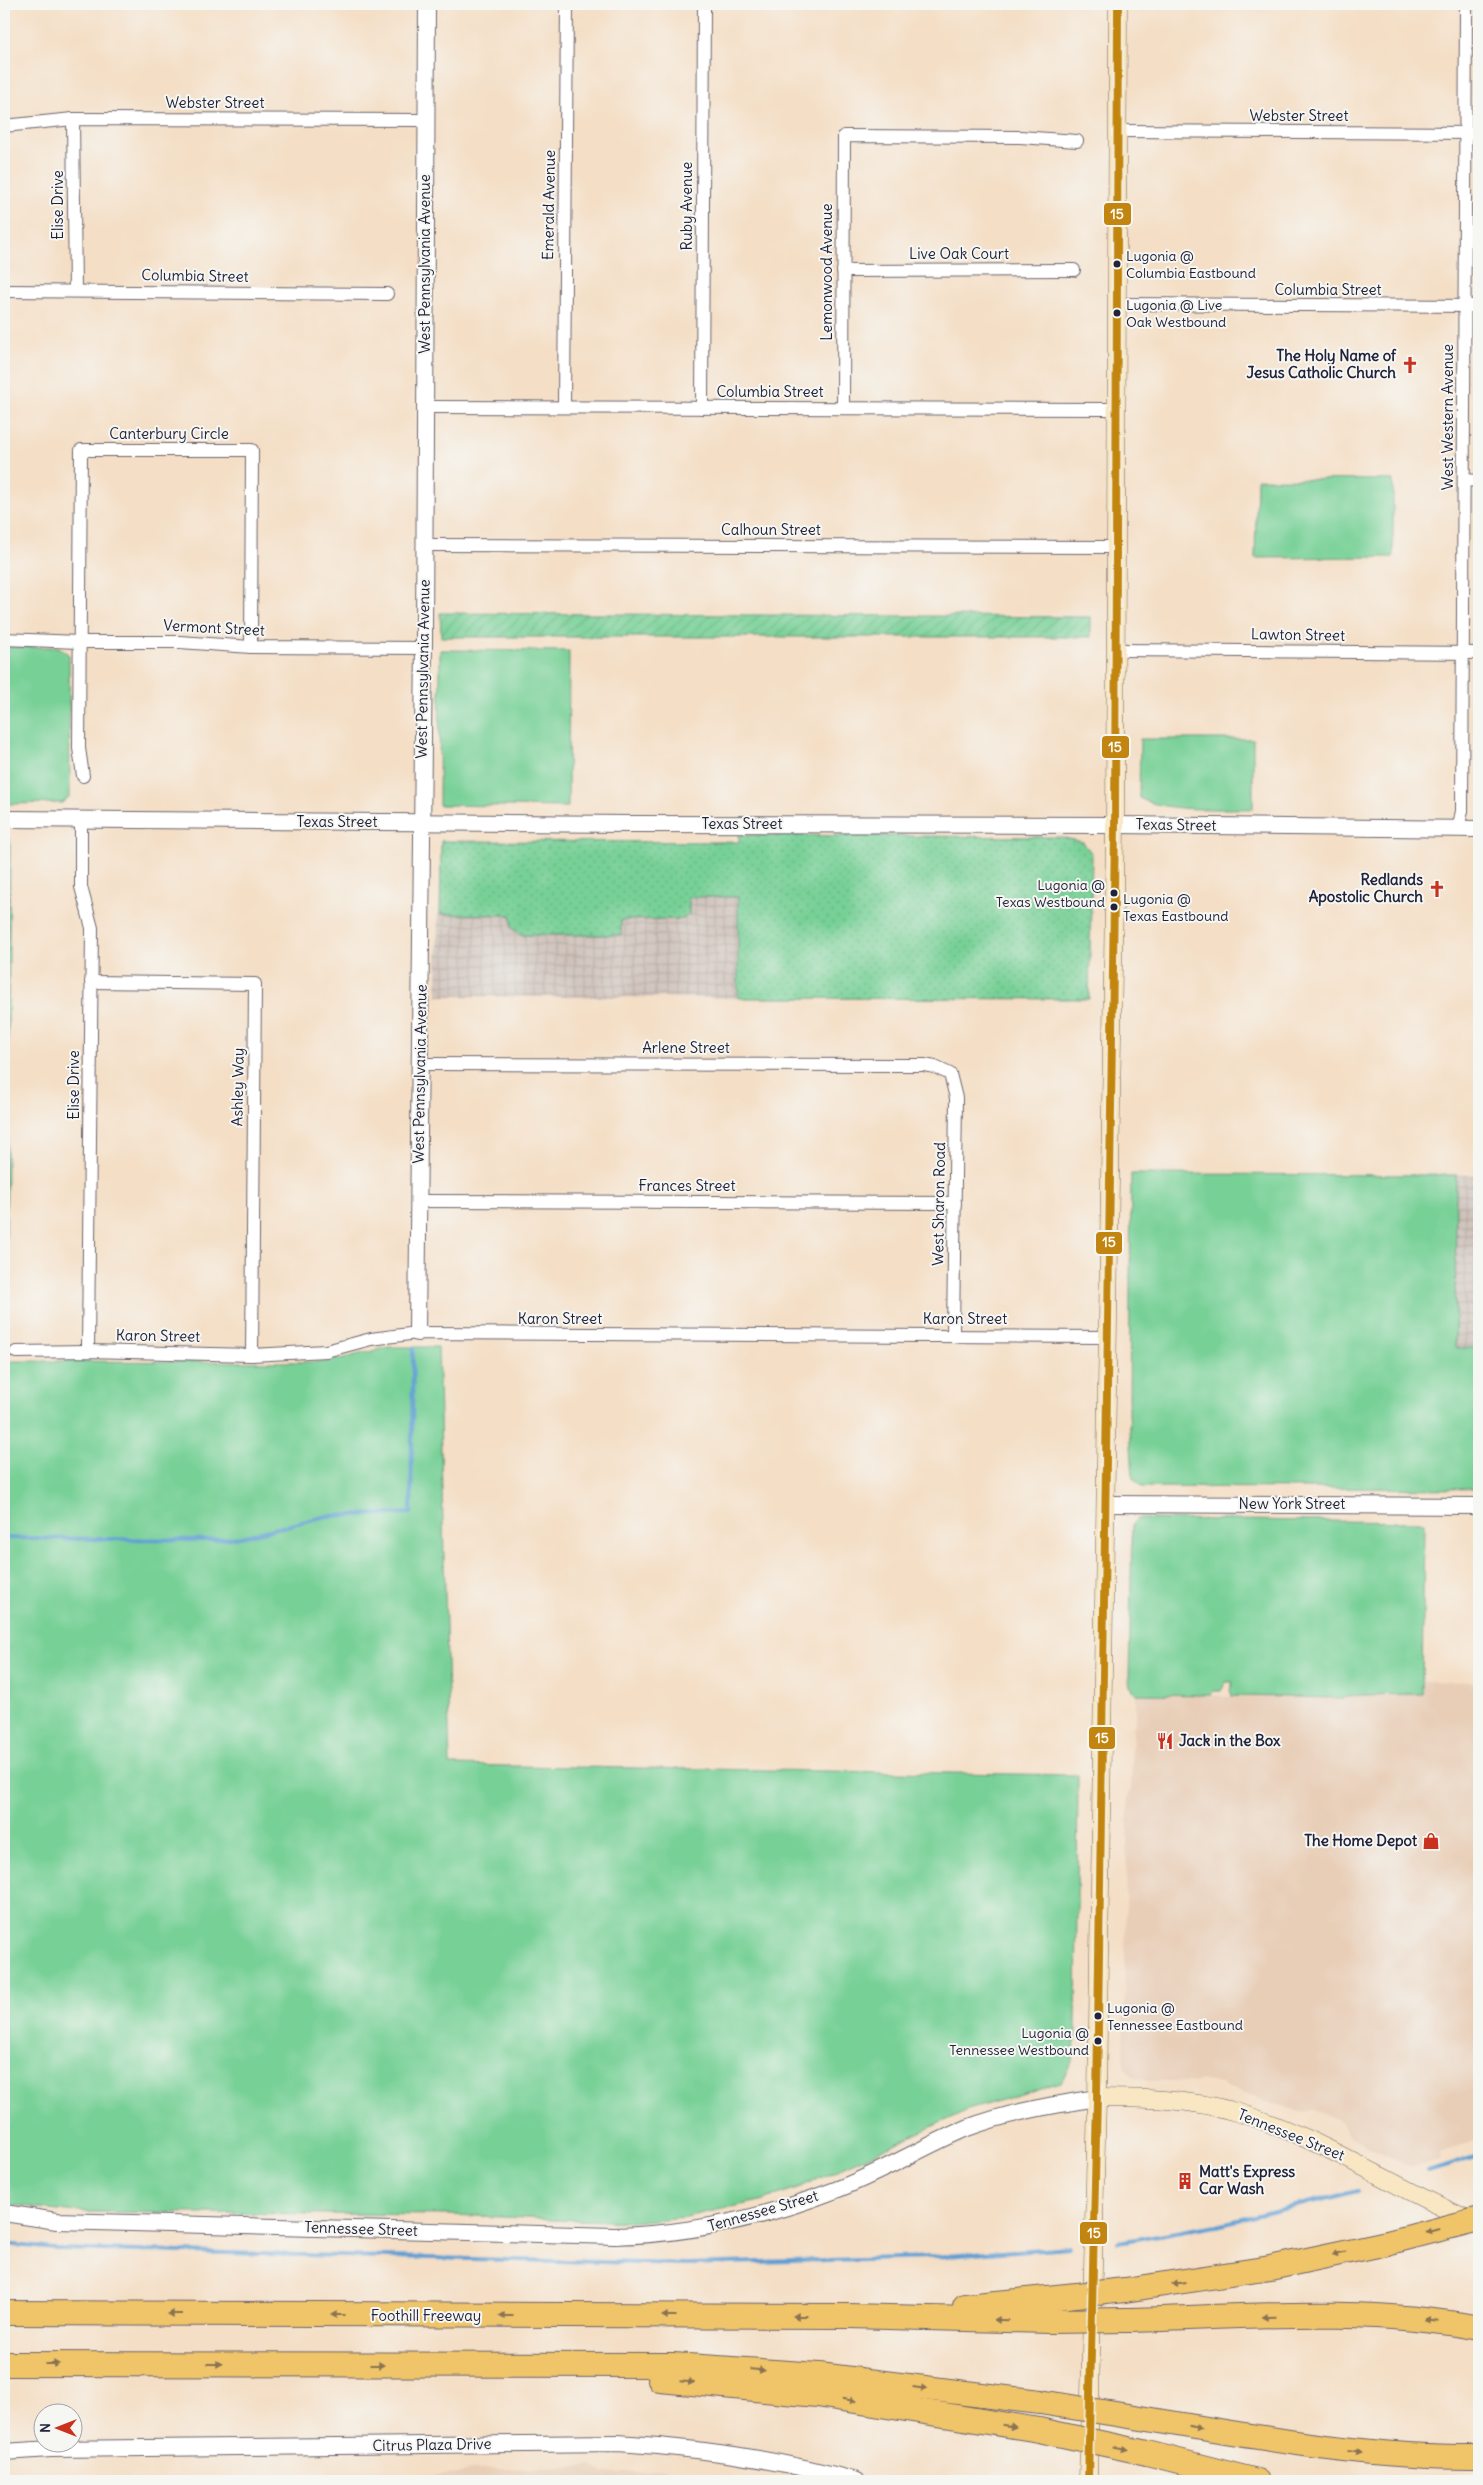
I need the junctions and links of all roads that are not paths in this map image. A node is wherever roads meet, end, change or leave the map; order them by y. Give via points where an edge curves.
1 (427, 4) edge
2 (568, 4) edge
3 (704, 4) edge
4 (1118, 4) edge
5 (1466, 4) edge
6 (73, 119) junction
7 (426, 120) junction
8 (4, 126) edge
9 (1118, 131) junction
10 (1466, 133) junction
11 (1479, 133) edge
12 (1076, 141) dead end
13 (1074, 270) dead end
14 (843, 271) junction
15 (4, 291) edge
16 (74, 291) junction
17 (387, 294) dead end
18 (1117, 304) junction
19 (1465, 306) junction
20 (1479, 306) edge
21 (425, 407) junction
22 (564, 407) junction
23 (702, 408) junction
24 (842, 408) junction
25 (1116, 409) junction
26 (1465, 480) junction
27 (1479, 480) edge
28 (425, 545) junction
29 (1117, 547) junction
30 (4, 639) edge
31 (79, 642) junction
32 (251, 648) junction
33 (423, 648) junction
34 (1116, 650) junction
35 (1463, 653) junction
36 (1479, 653) edge
37 (83, 776) dead end
38 (4, 819) edge
39 (81, 820) junction
40 (421, 823) junction
41 (1115, 825) junction
42 (1458, 829) junction
43 (1479, 829) edge
44 (91, 982) junction
45 (420, 1064) junction
46 (950, 1074) joint
47 (419, 1202) junction
48 (955, 1203) junction
49 (416, 1333) junction
50 (953, 1336) junction
51 (1106, 1337) junction
52 (88, 1351) junction
53 (16, 1352) dead end
54 (252, 1355) junction
55 (1105, 1504) junction
56 (1479, 1506) edge
57 (1097, 2098) junction
58 (4, 2213) edge
59 (1479, 2219) edge
60 (1479, 2224) edge
61 (1048, 2310) junction
62 (4, 2313) edge
63 (1479, 2328) edge
64 (4, 2364) edge
65 (499, 2365) junction
66 (4, 2452) edge
67 (1479, 2457) edge
68 (857, 2481) edge
69 (1088, 2481) edge
70 (1258, 2481) edge

1 - 7 street, West Pennsylvania Avenue
2 - 22 street, Emerald Avenue
3 - 23 street, Ruby Avenue
4 - 9 main road
5 - 10 street, West Western Avenue
6 - 7 street, Webster Street
6 - 8 street, Webster Street
6 - 16 street, Elise Drive
7 - 21 street, West Pennsylvania Avenue
9 - 10 street, Webster Street
9 - 18 main road
10 - 11 street, Webster Street
10 - 19 street, West Western Avenue
12 - 14 street, Lemonwood Avenue via 1020,137 844,136
13 - 14 street, Live Oak Court
14 - 24 street, Lemonwood Avenue
15 - 16 street, Columbia Street
16 - 17 street, Columbia Street
18 - 19 street, Columbia Street
18 - 25 main road
19 - 20 street, Columbia Street
19 - 26 street, West Western Avenue
21 - 22 street, Columbia Street
21 - 28 street, West Pennsylvania Avenue
22 - 23 street, Columbia Street
23 - 24 street, Columbia Street
24 - 25 street, Columbia Street
25 - 29 main road
26 - 27 street
26 - 35 street, West Western Avenue
28 - 29 street, Calhoun Street
28 - 33 street, West Pennsylvania Avenue
29 - 34 main road
30 - 31 street, Vermont Street
31 - 32 street, Vermont Street via 180,642
31 - 32 street, Canterbury Circle via 81,450 252,450
31 - 37 street via 79,748
32 - 33 street, Vermont Street
33 - 40 street, West Pennsylvania Avenue
34 - 35 street, Lawton Street
34 - 41 main road
35 - 36 street, Lawton Street
35 - 42 street, West Western Avenue via 1462,811
38 - 39 street, Texas Street
39 - 40 street, Texas Street
39 - 44 street, Elise Drive via 80,878 92,928
40 - 41 street, Texas Street
40 - 45 street, West Pennsylvania Avenue
41 - 42 street, Texas Street
41 - 51 main road
42 - 43 street, Texas Street
44 - 52 street, Elise Drive
44 - 54 street, Ashley Way via 255,984
45 - 46 street, Arlene Street via 924,1065
45 - 47 street, West Pennsylvania Avenue
46 - 48 street, West Sharon Road via 956,1098
47 - 48 street, Frances Street
47 - 49 street, West Pennsylvania Avenue
48 - 50 street, West Sharon Road
49 - 50 street, Karon Street
49 - 54 street, Karon Street via 326,1351
50 - 51 street, Karon Street
51 - 55 main road
52 - 53 street, Karon Street
52 - 54 street, Karon Street
55 - 56 street, New York Street
55 - 57 main road
57 - 58 street, Tennessee Street via 990,2120 835,2191 784,2209 662,2235 57,2221
57 - 60 main road, Tennessee Street via 1186,2103 1234,2111 1262,2120 1322,2145
57 - 69 main road
59 -> 61 highway, bridge via 1387,2244 1261,2269 1125,2290
61 -> 62 highway, Foothill Freeway via 849,2316
63 -> 61 highway, bridge via 1390,2316 1126,2320
64 -> 65 highway
65 -> 67 highway, bridge via 673,2365 819,2375 1040,2402 1367,2453
65 -> 70 highway, bridge via 817,2395 1039,2430
66 - 68 street, Citrus Plaza Drive via 618,2443 734,2454

